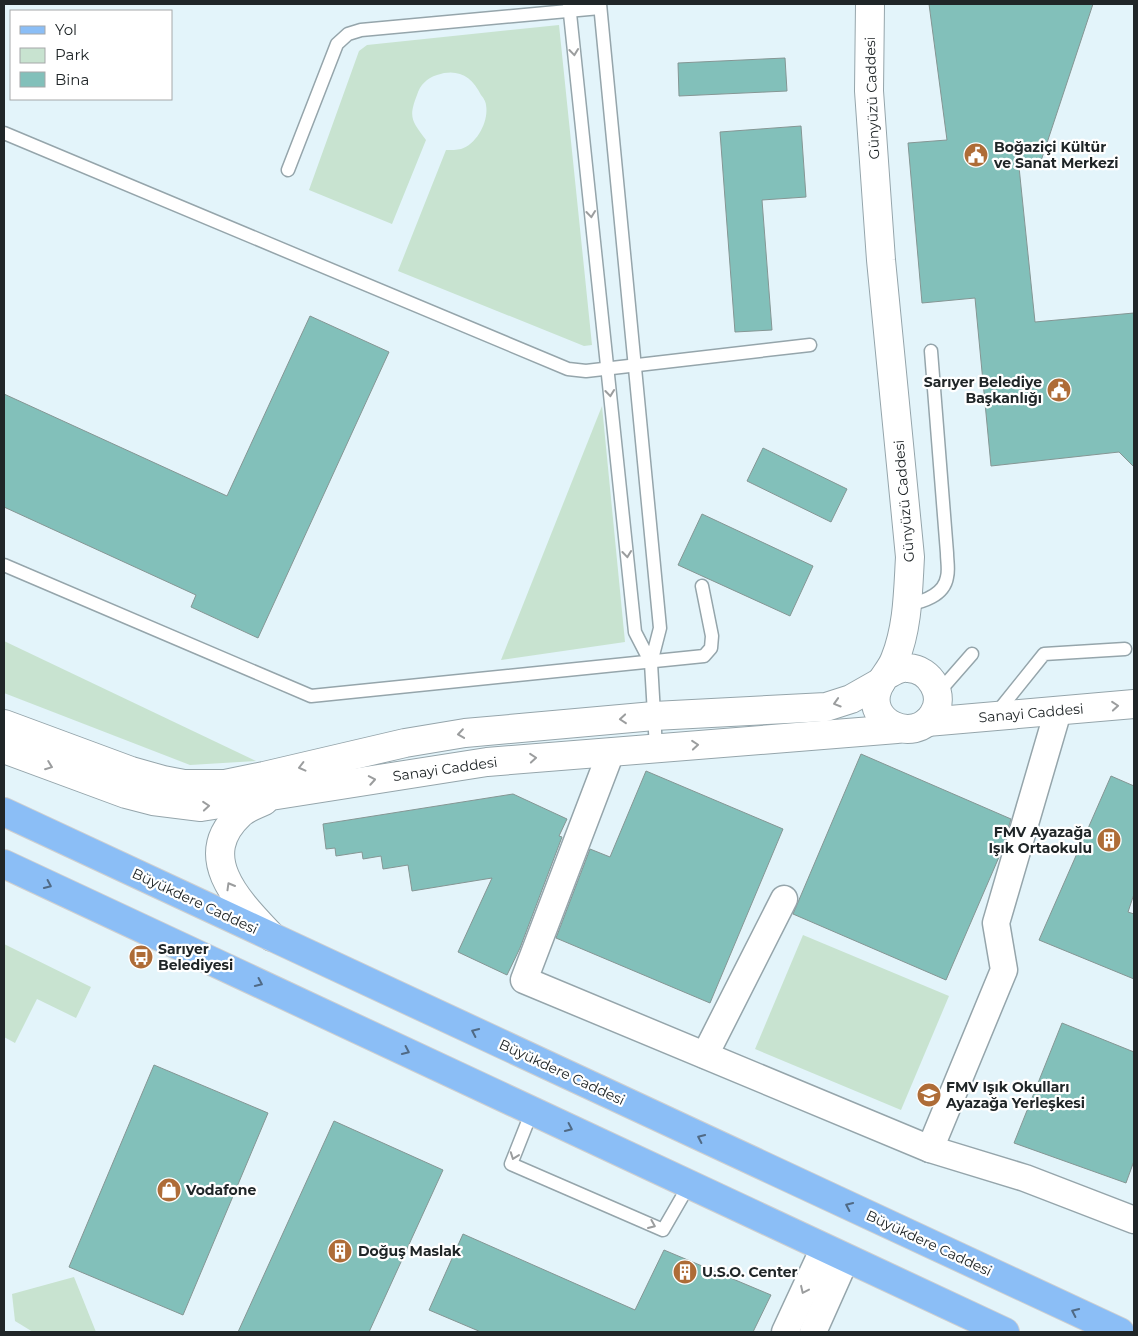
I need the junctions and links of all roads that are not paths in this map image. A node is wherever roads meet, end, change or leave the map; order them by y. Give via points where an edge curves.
1 (857, 4) edge
2 (870, 4) edge
3 (600, 6) edge
4 (570, 8) edge
5 (4, 133) edge
6 (288, 170) dead end
7 (810, 345) dead end
8 (931, 351) dead end
9 (634, 366) junction
10 (608, 369) junction
11 (4, 565) edge
12 (702, 586) dead end
13 (907, 605) junction
14 (1125, 649) dead end
15 (972, 654) dead end
16 (651, 662) junction
17 (884, 678) junction
18 (932, 684) junction
19 (1134, 704) edge
20 (1058, 711) junction
21 (654, 716) junction
22 (993, 716) junction
23 (928, 722) junction
24 (4, 724) edge
25 (897, 729) junction
26 (656, 748) junction
27 (4, 749) edge
28 (611, 752) junction
29 (272, 797) junction
30 (4, 812) edge
31 (4, 864) edge
32 (784, 899) dead end
33 (272, 936) junction
34 (705, 1055) junction
35 (532, 1111) junction
36 (930, 1149) junction
37 (689, 1185) junction
38 (1134, 1220) edge
39 (835, 1253) junction
40 (784, 1332) edge
41 (813, 1332) edge
42 (1006, 1332) edge
43 (1120, 1332) edge

1 - 13 street, Günyüzü Caddesi via 857,100 868,269 895,565
2 - 13 street, Günyüzü Caddesi via 869,91 881,260 910,557
3 - 4 lane
3 - 9 lane
4 - 6 lane via 348,34 337,44
4 -> 10 lane
5 - 10 lane via 568,369
7 - 9 lane
8 - 13 lane via 947,578 940,590 926,601
9 - 10 lane
9 - 16 lane via 660,628
10 -> 16 lane via 635,632
11 - 16 lane via 311,696
12 - 16 lane via 712,636 711,648 704,656
13 - 17 street via 902,639
13 - 18 street
14 - 22 lane via 1044,654
15 - 18 lane
16 - 21 lane
17 - 18 street via 896,669 907,668 918,670
17 -> 21 street via 851,699 826,706
17 - 25 street via 875,700 877,710
18 - 23 street via 936,709
20 -> 19 street, Sanayi Caddesi
20 - 22 street, Sanayi Caddesi
20 - 36 street via 996,923 1004,970
21 -> 24 street via 430,738 225,784 184,784 139,773
21 - 26 lane
22 - 23 street, Sanayi Caddesi
23 - 25 street via 918,728
26 -> 25 street, Sanayi Caddesi
26 - 28 street, Sanayi Caddesi
27 -> 29 street, Sanayi Caddesi via 95,784 153,801 201,807
29 -> 28 street, Sanayi Caddesi via 487,762
28 - 34 street via 524,980
33 -> 29 street via 237,897 221,866 219,852 225,832 241,813
30 - 33 main road, Büyükdere Caddesi
31 -> 35 main road
32 - 34 street
43 -> 33 main road, Büyükdere Caddesi
34 - 36 street
35 -> 37 main road
35 -> 37 lane via 511,1164 663,1230
36 - 38 street via 1025,1178
37 - 39 main road
39 -> 40 street
39 - 41 street
39 - 42 main road

